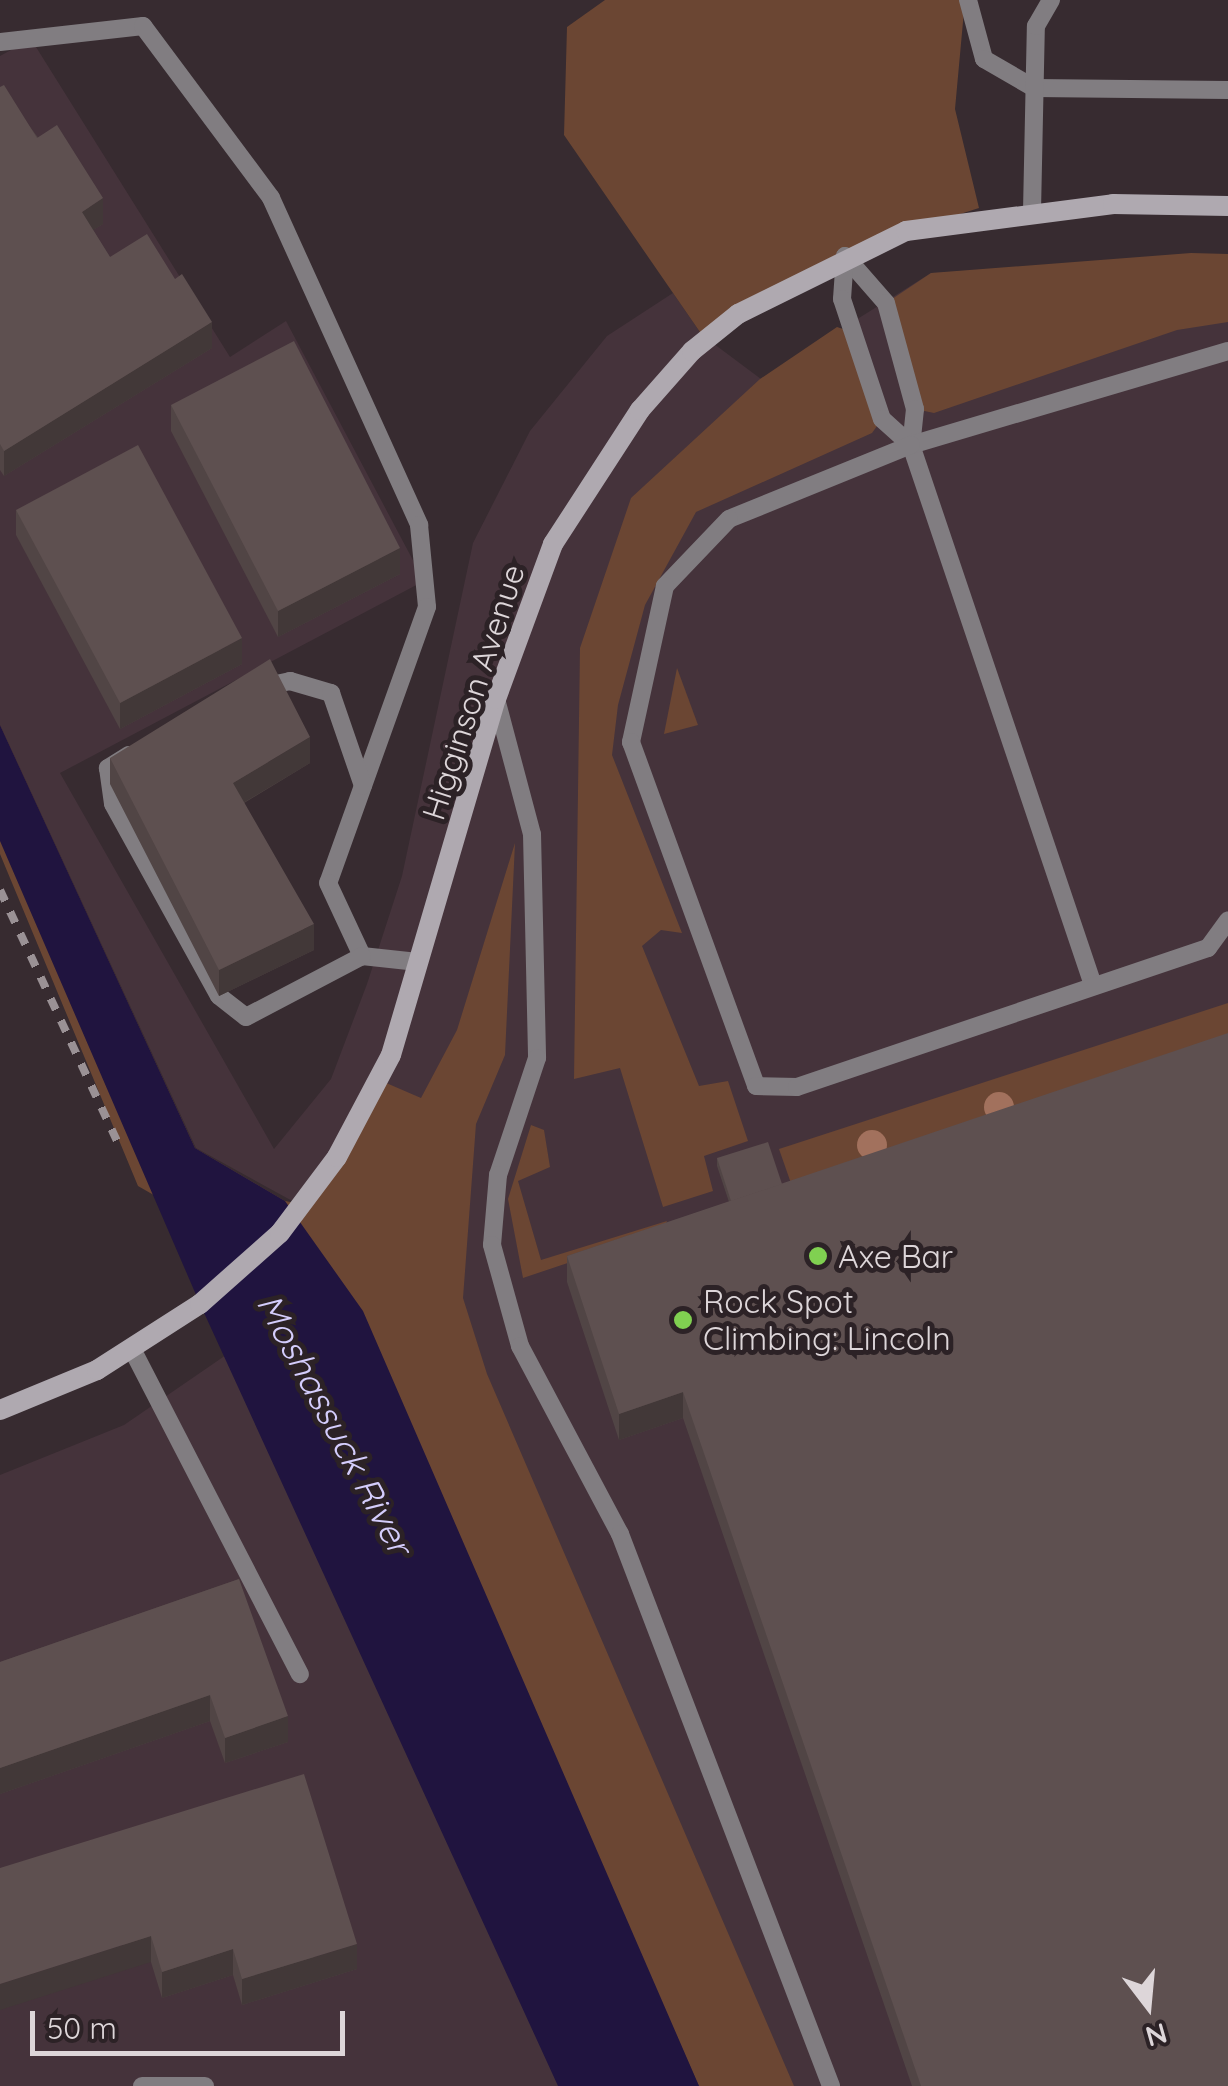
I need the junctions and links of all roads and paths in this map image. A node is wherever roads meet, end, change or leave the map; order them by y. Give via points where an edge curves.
1 (968, 0) edge
2 (1051, 0) edge
3 (0, 42) edge
4 (1034, 88) junction
5 (1228, 90) edge
6 (1228, 206) edge
7 (1032, 211) junction
8 (844, 256) junction
9 (1228, 351) edge
10 (911, 446) junction
11 (233, 693) edge
12 (496, 699) junction
13 (155, 740) edge
14 (363, 786) junction
15 (1228, 920) edge
16 (362, 956) junction
17 (418, 962) junction
18 (1092, 982) junction
19 (132, 1349) junction
20 (0, 1410) edge
21 (300, 1674) dead end
22 (142, 2086) edge
23 (205, 2086) edge
24 (831, 2086) edge

1 - 4 lane via 984,60
2 - 4 lane via 1036,26
3 - 14 lane via 144,26 270,198 419,525 427,608
4 - 5 lane
4 - 7 lane
6 - 7 street, Higginson Avenue
7 - 8 street, Higginson Avenue via 906,231
8 - 10 lane via 842,300 882,419
8 - 10 lane via 886,303 915,409
8 - 12 street, Higginson Avenue via 738,314 640,410 553,544
9 - 10 lane
10 - 18 lane
10 - 18 lane via 729,520 665,586 631,742 756,1086 797,1088
11 - 14 lane via 290,681 331,692
12 - 17 street, Higginson Avenue
12 - 24 lane via 532,834 537,1058 498,1175 492,1245 520,1346 620,1534
13 - 16 lane via 108,768 113,804 219,996 246,1017
14 - 16 lane via 328,883
15 - 18 lane via 1208,948
16 - 17 lane
17 - 19 street, Higginson Avenue via 391,1056 295,1216 200,1304
19 - 20 street, Higginson Avenue
19 - 21 lane
22 - 23 lane

